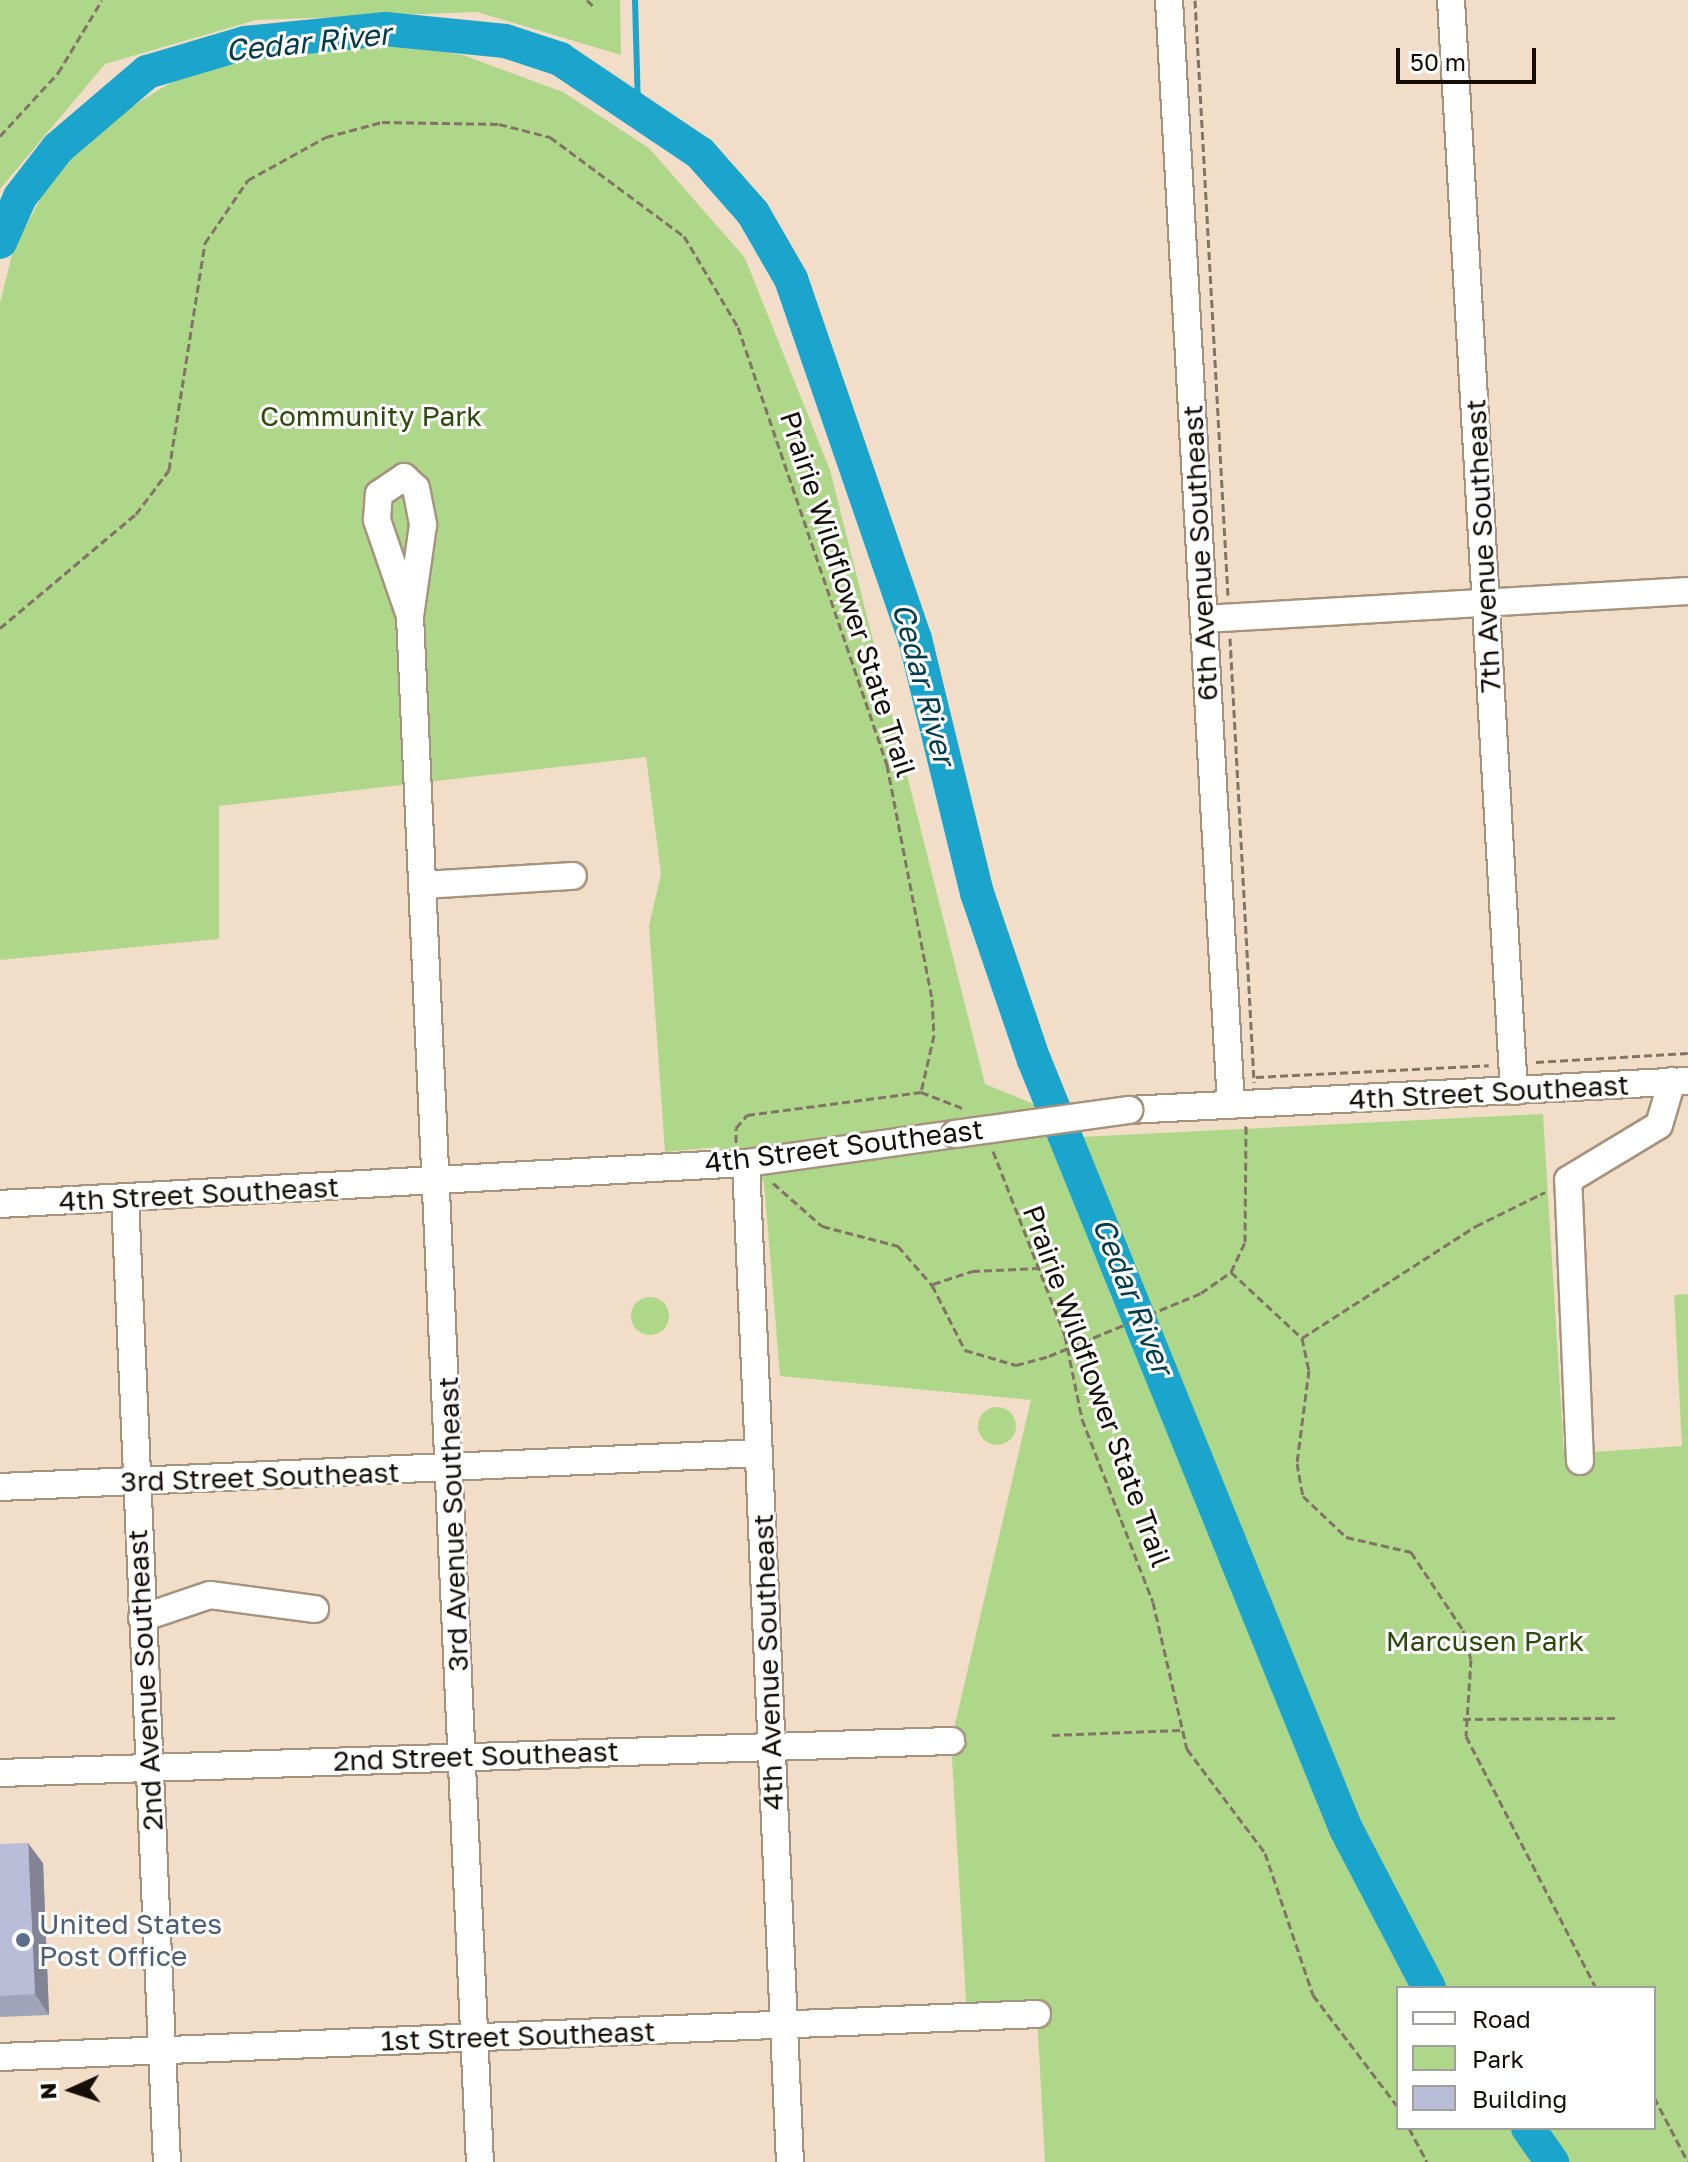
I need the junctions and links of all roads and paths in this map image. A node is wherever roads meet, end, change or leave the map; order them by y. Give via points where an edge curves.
1 (102, 0) edge
2 (587, 0) edge
3 (1169, 0) edge
4 (1195, 0) edge
5 (1451, 0) edge
6 (595, 8) dead end
7 (0, 136) edge
8 (1688, 591) edge
9 (1486, 602) junction
10 (410, 616) dead end
11 (1217, 619) junction
12 (0, 628) edge
13 (573, 876) dead end
14 (424, 885) junction
15 (1688, 1053) edge
16 (1512, 1064) junction
17 (1255, 1077) junction
18 (1680, 1081) edge
19 (1514, 1091) junction
20 (921, 1092) junction
21 (1241, 1105) junction
22 (962, 1123) junction
23 (987, 1138) dead end
24 (746, 1163) junction
25 (1568, 1180) junction
26 (438, 1181) junction
27 (125, 1198) junction
28 (0, 1204) edge
29 (1038, 1268) junction
30 (1231, 1272) junction
31 (932, 1285) junction
32 (1302, 1338) junction
33 (759, 1453) junction
34 (1580, 1461) dead end
35 (451, 1467) junction
36 (136, 1481) junction
37 (0, 1487) edge
38 (315, 1609) dead end
39 (142, 1618) junction
40 (1617, 1718) dead end
41 (1463, 1719) junction
42 (1180, 1730) junction
43 (1052, 1735) dead end
44 (951, 1741) dead end
45 (771, 1746) junction
46 (463, 1756) junction
47 (148, 1768) junction
48 (0, 1773) edge
49 (1595, 1986) edge
50 (1037, 2014) dead end
51 (784, 2025) junction
52 (474, 2038) junction
53 (162, 2050) junction
54 (0, 2057) edge
55 (1656, 2101) edge
56 (1396, 2104) edge
57 (1410, 2130) edge
58 (167, 2162) edge
59 (480, 2162) edge
60 (790, 2162) edge
61 (1427, 2162) edge
62 (1688, 2162) edge

1 - 7 path via 58,73
2 - 6 path
3 - 11 street, 6th Avenue Southeast
4 - 11 path
5 - 9 street, 7th Avenue Southeast
8 - 9 street
9 - 11 street
9 - 16 street, 7th Avenue Southeast
10 - 14 street, 3rd Avenue Southeast
11 - 17 path
11 - 21 street, 6th Avenue Southeast
12 - 20 path, Prairie Wildflower State Trail via 136,514 169,470 205,243 248,180 326,137 382,122 499,124 550,137 684,236 738,327 887,765 932,999 934,1035
13 - 14 street
14 - 26 street, 3rd Avenue Southeast
15 - 16 path
16 - 17 path
16 - 19 street, 7th Avenue Southeast
17 - 21 path
18 - 19 street, 4th Street Southeast
18 - 25 street via 1659,1125
19 - 21 street, 4th Street Southeast
20 - 22 path
20 - 24 path via 747,1115 736,1128
21 - 22 street, 4th Street Southeast, bridge
21 - 30 path via 1245,1242
22 - 24 street, 4th Street Southeast
23 - 29 path, Prairie Wildflower State Trail
24 - 26 street, 4th Street Southeast
24 - 31 path via 822,1226 898,1246
24 - 33 street, 4th Avenue Southeast
25 - 32 path via 1476,1226
25 - 34 street
26 - 27 street, 4th Street Southeast
26 - 35 street, 3rd Avenue Southeast
27 - 28 street, 4th Street Southeast
27 - 36 street, 2nd Avenue Southeast
29 - 31 path via 964,1272
29 - 42 path, Prairie Wildflower State Trail via 1065,1336 1082,1419 1153,1602
30 - 31 path, bridge via 1201,1293 1016,1365 965,1350
30 - 32 path
32 - 41 path via 1309,1370 1297,1463 1303,1496 1331,1529 1400,1545 1422,1561 1470,1645
33 - 35 street, 3rd Street Southeast
33 - 45 street, 4th Avenue Southeast
35 - 36 street, 3rd Street Southeast
35 - 46 street, 3rd Avenue Southeast
36 - 37 street, 3rd Street Southeast
36 - 39 street, 2nd Avenue Southeast
38 - 39 street via 210,1595
39 - 47 street, 2nd Avenue Southeast
40 - 41 path
41 - 49 path via 1474,1755
42 - 43 path
42 - 56 path, Prairie Wildflower State Trail via 1265,1853 1313,1995
44 - 45 street, 2nd Street Southeast
45 - 46 street, 2nd Street Southeast
45 - 51 street, 4th Avenue Southeast
46 - 47 street, 2nd Street Southeast
46 - 52 street, 3rd Avenue Southeast
47 - 48 street, 2nd Street Southeast
47 - 53 street, 2nd Avenue Southeast
50 - 51 street, 1st Street Southeast
51 - 52 street, 1st Street Southeast
51 - 60 street, 4th Avenue Southeast
52 - 53 street, 1st Street Southeast
52 - 59 street, 3rd Avenue Southeast
53 - 54 street, 1st Street Southeast
53 - 58 street, 2nd Avenue Southeast
55 - 62 path
57 - 61 path

